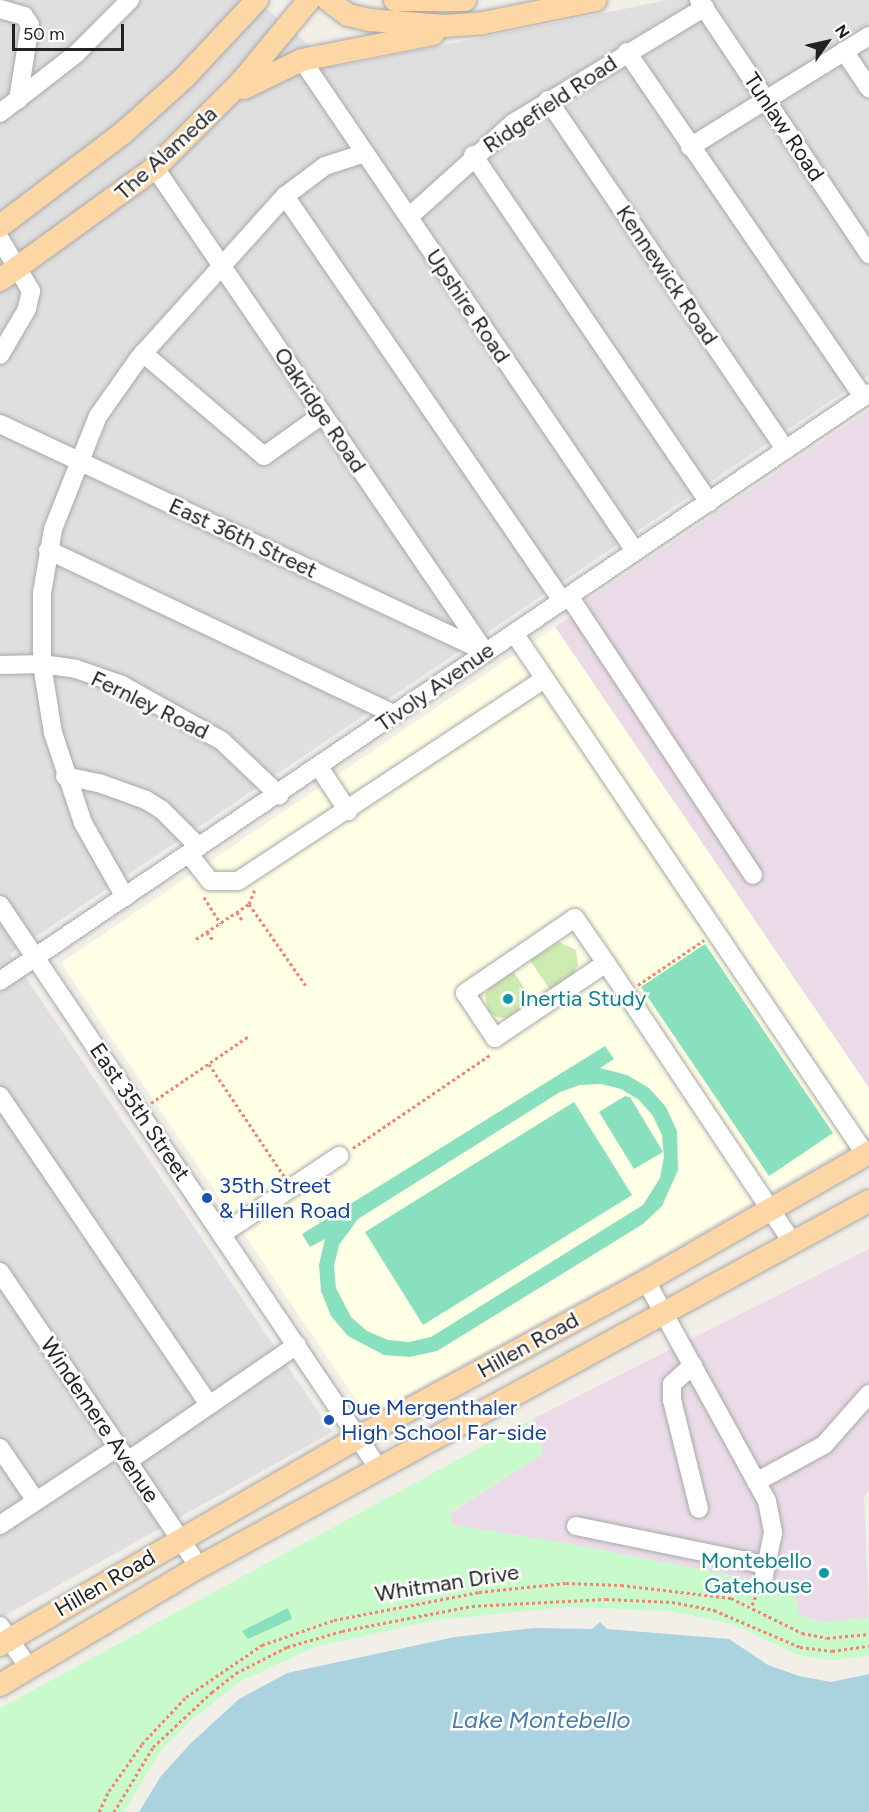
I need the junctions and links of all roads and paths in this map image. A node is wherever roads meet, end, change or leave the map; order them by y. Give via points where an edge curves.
1 (129, 0) edge
2 (257, 0) edge
3 (277, 0) edge
4 (309, 0) edge
5 (328, 0) edge
6 (395, 0) edge
7 (465, 0) edge
8 (596, 0) edge
9 (702, 4) edge
10 (0, 9) edge
11 (483, 23) junction
12 (869, 36) edge
13 (844, 51) junction
14 (627, 52) junction
15 (208, 53) junction
16 (302, 60) junction
17 (869, 88) edge
18 (766, 99) junction
19 (18, 100) junction
20 (548, 100) junction
21 (223, 102) junction
22 (0, 113) edge
23 (690, 147) junction
24 (365, 153) junction
25 (473, 155) junction
26 (155, 168) junction
27 (285, 196) junction
28 (409, 217) junction
29 (0, 226) edge
30 (0, 238) edge
31 (869, 254) edge
32 (223, 267) junction
33 (19, 268) junction
34 (0, 280) edge
35 (143, 353) junction
36 (0, 355) edge
37 (866, 395) edge
38 (323, 414) junction
39 (0, 424) edge
40 (786, 450) junction
41 (79, 461) junction
42 (709, 502) junction
43 (48, 550) junction
44 (635, 551) junction
45 (565, 598) junction
46 (514, 633) junction
47 (485, 652) junction
48 (0, 664) edge
49 (42, 664) junction
50 (544, 679) junction
51 (395, 715) junction
52 (319, 767) junction
53 (65, 776) junction
54 (279, 795) junction
55 (348, 811) junction
56 (194, 851) junction
57 (753, 875) dead end
58 (201, 893) dead end
59 (124, 897) junction
60 (249, 904) dead end
61 (0, 905) edge
62 (237, 912) dead end
63 (242, 920) dead end
64 (220, 923) dead end
65 (207, 932) dead end
66 (212, 939) dead end
67 (706, 939) dead end
68 (35, 957) junction
69 (606, 963) junction
70 (0, 981) edge
71 (636, 986) dead end
72 (307, 987) dead end
73 (249, 1036) dead end
74 (490, 1055) dead end
75 (208, 1064) junction
76 (0, 1096) edge
77 (150, 1103) dead end
78 (867, 1154) edge
79 (339, 1156) joint
80 (291, 1188) junction
81 (869, 1201) edge
82 (773, 1208) junction
83 (222, 1234) junction
84 (793, 1242) junction
85 (0, 1272) edge
86 (646, 1281) junction
87 (664, 1314) junction
88 (297, 1345) junction
89 (693, 1365) junction
90 (869, 1394) edge
91 (209, 1405) junction
92 (359, 1437) junction
93 (0, 1448) edge
94 (123, 1454) junction
95 (379, 1469) junction
96 (756, 1482) junction
97 (36, 1501) junction
98 (699, 1509) dead end
99 (0, 1525) edge
100 (576, 1526) dead end
101 (180, 1539) junction
102 (199, 1568) junction
103 (869, 1634) edge
104 (3, 1637) edge
105 (869, 1646) edge
106 (29, 1668) junction
107 (0, 1685) edge
108 (99, 1812) edge
109 (114, 1812) edge

1 - 19 street via 77,53
2 - 15 main road, The Alameda
3 - 15 main road
4 - 21 main road, The Alameda
5 - 11 main road via 348,15 370,20 411,26
6 - 7 main road
8 - 11 main road
9 - 14 street, Ridgefield Road
9 - 18 street, Tunlaw Road
10 - 19 street via 24,16 30,25
11 - 16 main road
12 - 13 street
13 - 17 street
13 - 18 street
14 - 20 street, Ridgefield Road
14 - 23 street
15 - 29 main road, The Alameda via 97,155
16 - 21 main road via 266,75
16 - 24 street, Upshire Road
18 - 23 street
18 - 31 street, Tunlaw Road
19 - 22 street
20 - 25 street, Ridgefield Road
20 - 40 street, Kennewick Road
21 - 26 main road, The Alameda
23 - 37 street
24 - 27 street via 325,166
24 - 28 street, Upshire Road
25 - 28 street, Ridgefield Road
25 - 42 street
26 - 32 street, Oakridge Road
26 - 33 main road, The Alameda
27 - 32 street
27 - 45 street
28 - 44 street, Upshire Road
30 - 33 street
32 - 35 street
32 - 38 street, Oakridge Road
33 - 34 main road, The Alameda
33 - 36 street via 28,281 30,301
35 - 38 street via 264,456
35 - 41 street via 98,416
37 - 40 street, Tivoly Avenue
38 - 47 street, Oakridge Road
39 - 41 street, East 36th Street
40 - 42 street, Tivoly Avenue
41 - 43 street
41 - 47 street, East 36th Street
42 - 44 street, Tivoly Avenue
43 - 49 street via 42,593
43 - 51 street
44 - 45 street, Tivoly Avenue
45 - 46 street, Tivoly Avenue
45 - 57 street
46 - 47 street, Tivoly Avenue
46 - 50 street
47 - 51 street, Tivoly Avenue
48 - 49 street, Fernley Road
49 - 53 street via 53,734
49 - 54 street, Fernley Road via 101,677 194,723 250,764
50 - 55 street
50 - 78 street
51 - 52 street, Tivoly Avenue
52 - 54 street, Tivoly Avenue
52 - 55 street
53 - 56 street via 146,800
53 - 59 street via 83,823
54 - 56 street, Tivoly Avenue
55 - 56 street via 238,881 210,881
56 - 59 street, Tivoly Avenue
58 - 64 path
59 - 68 street, Tivoly Avenue
60 - 72 path
61 - 68 street, East 35th Street
62 - 63 path
65 - 66 path
67 - 71 path
68 - 70 street, Tivoly Avenue
68 - 83 street, East 35th Street
69 - 69 street via 575,918 465,993 495,1038
69 - 82 street
73 - 75 path
74 - 79 path
75 - 77 path
75 - 80 path
76 - 91 street
78 - 82 main road, Hillen Road
79 - 80 street
80 - 83 street
81 - 84 main road, Hillen Road
82 - 84 street
82 - 86 main road, Hillen Road
83 - 88 street, East 35th Street
84 - 87 main road, Hillen Road
85 - 94 street, Windemere Avenue
86 - 87 street
86 - 92 main road, Hillen Road
87 - 89 street
87 - 95 main road, Hillen Road
88 - 91 street
88 - 92 street, East 35th Street
89 - 96 street
89 - 98 street via 672,1384 672,1400
90 - 96 street via 824,1445
91 - 94 street
92 - 95 street, East 35th Street
92 - 101 main road, Hillen Road
93 - 97 street
94 - 97 street
94 - 101 street, Windemere Avenue
95 - 102 main road, Hillen Road
96 - 100 street via 772,1518 765,1571
97 - 99 street
101 - 102 street, Windemere Avenue
101 - 104 main road, Hillen Road
102 - 106 main road, Hillen Road
103 - 108 path, Whitman Drive via 827,1638 802,1633 731,1598 694,1591 577,1584 479,1592 334,1620 262,1645 186,1697 136,1751
104 - 106 street
105 - 109 path via 832,1651 811,1648 714,1610 672,1602 606,1599 472,1606 342,1631 287,1647 236,1673 212,1692 153,1747
106 - 107 main road, Hillen Road

